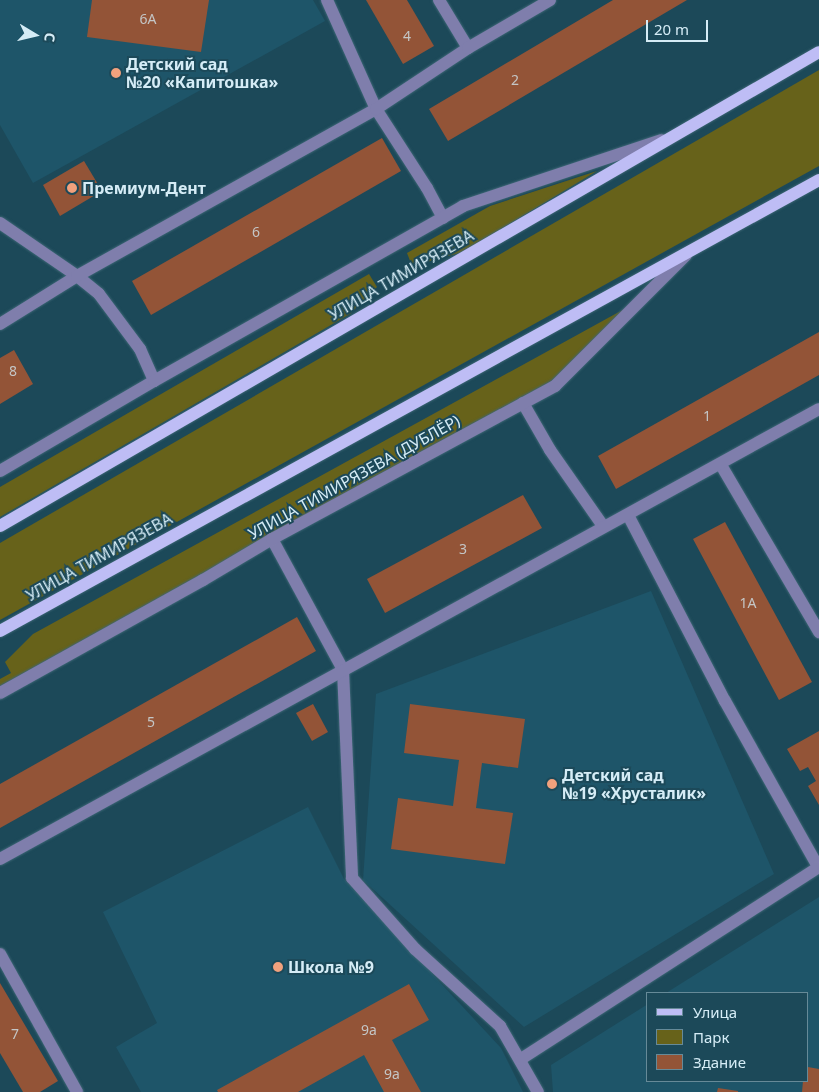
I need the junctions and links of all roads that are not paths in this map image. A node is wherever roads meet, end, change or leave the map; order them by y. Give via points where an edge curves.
1 (327, 0) edge
2 (439, 0) edge
3 (550, 0) edge
4 (468, 48) junction
5 (819, 52) edge
6 (376, 109) junction
7 (676, 135) junction
8 (819, 180) edge
9 (443, 218) junction
10 (0, 223) edge
11 (692, 249) junction
12 (77, 276) junction
13 (0, 324) edge
14 (154, 381) junction
15 (523, 403) junction
16 (819, 409) edge
17 (721, 465) junction
18 (0, 471) edge
19 (628, 515) junction
20 (0, 526) edge
21 (603, 526) junction
22 (272, 539) junction
23 (0, 631) edge
24 (819, 632) edge
25 (343, 670) junction
26 (0, 693) edge
27 (0, 859) edge
28 (819, 867) edge
29 (0, 954) edge
30 (521, 1059) junction
31 (77, 1092) edge
32 (538, 1092) edge

1 - 6 street
2 - 4 street
3 - 4 street
4 - 6 street
5 - 7 main road, УЛИЦА ТИМИРЯЗЕВА
6 - 9 street
6 - 12 street
7 - 9 street via 463,206
7 - 20 main road, УЛИЦА ТИМИРЯЗЕВА
8 - 11 main road, УЛИЦА ТИМИРЯЗЕВА
9 - 14 street
10 - 12 street
11 - 15 street, УЛИЦА ТИМИРЯЗЕВА (ДУБЛЁР) via 555,386
11 - 23 main road, УЛИЦА ТИМИРЯЗЕВА
12 - 13 street
12 - 14 street via 98,294 140,350
14 - 18 street
15 - 21 street via 550,450
15 - 22 street, УЛИЦА ТИМИРЯЗЕВА (ДУБЛЁР)
16 - 17 street
17 - 19 street
17 - 24 street
19 - 21 street
19 - 28 street via 725,702
21 - 25 street
22 - 25 street
22 - 26 street, УЛИЦА ТИМИРЯЗЕВА (ДУБЛЁР)
25 - 27 street
25 - 30 street via 352,878 415,949 500,1026
28 - 30 street
29 - 31 street
30 - 32 street

